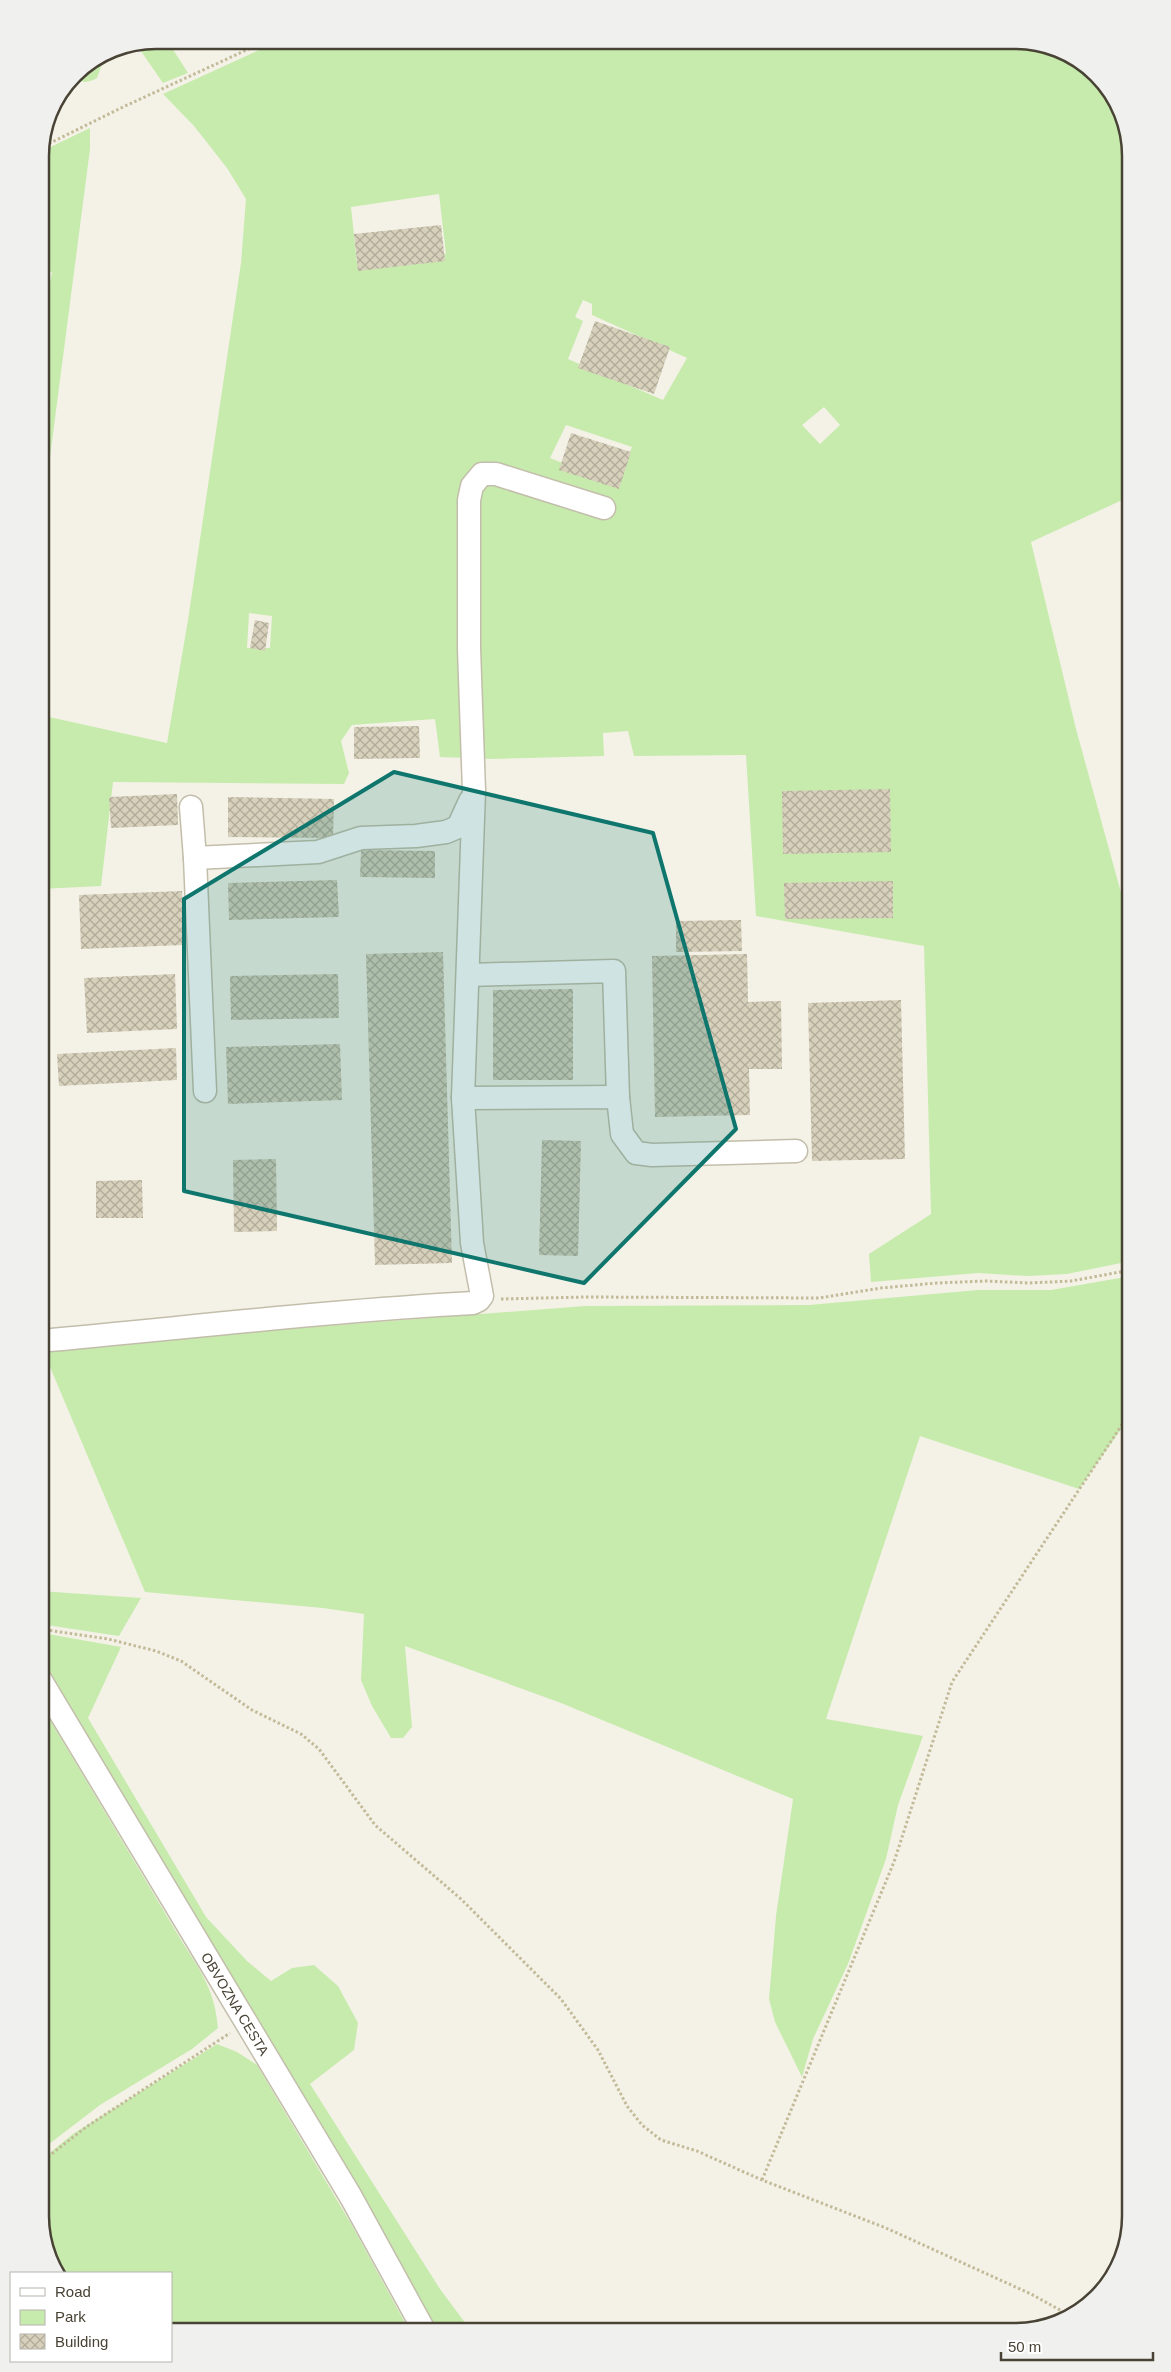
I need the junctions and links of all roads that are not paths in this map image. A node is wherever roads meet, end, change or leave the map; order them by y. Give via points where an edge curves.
1 (604, 508) dead end
2 (474, 791) junction
3 (191, 807) dead end
4 (195, 858) junction
5 (468, 975) junction
6 (205, 1091) dead end
7 (618, 1097) junction
8 (463, 1098) junction
9 (796, 1152) dead end
10 (49, 1341) edge
11 (49, 1695) edge
12 (419, 2323) edge

1 - 2 street via 496,474 482,474 472,486 468,500
2 - 4 street via 458,827 446,832 362,838 318,852
2 - 5 street
3 - 4 street
4 - 6 street
5 - 7 street via 614,972
5 - 8 street
7 - 8 street
7 - 9 street via 622,1134 636,1152 652,1155
8 - 10 street via 472,1243 480,1298 473,1302
11 - 12 street, OBVOZNA CESTA via 351,2197

